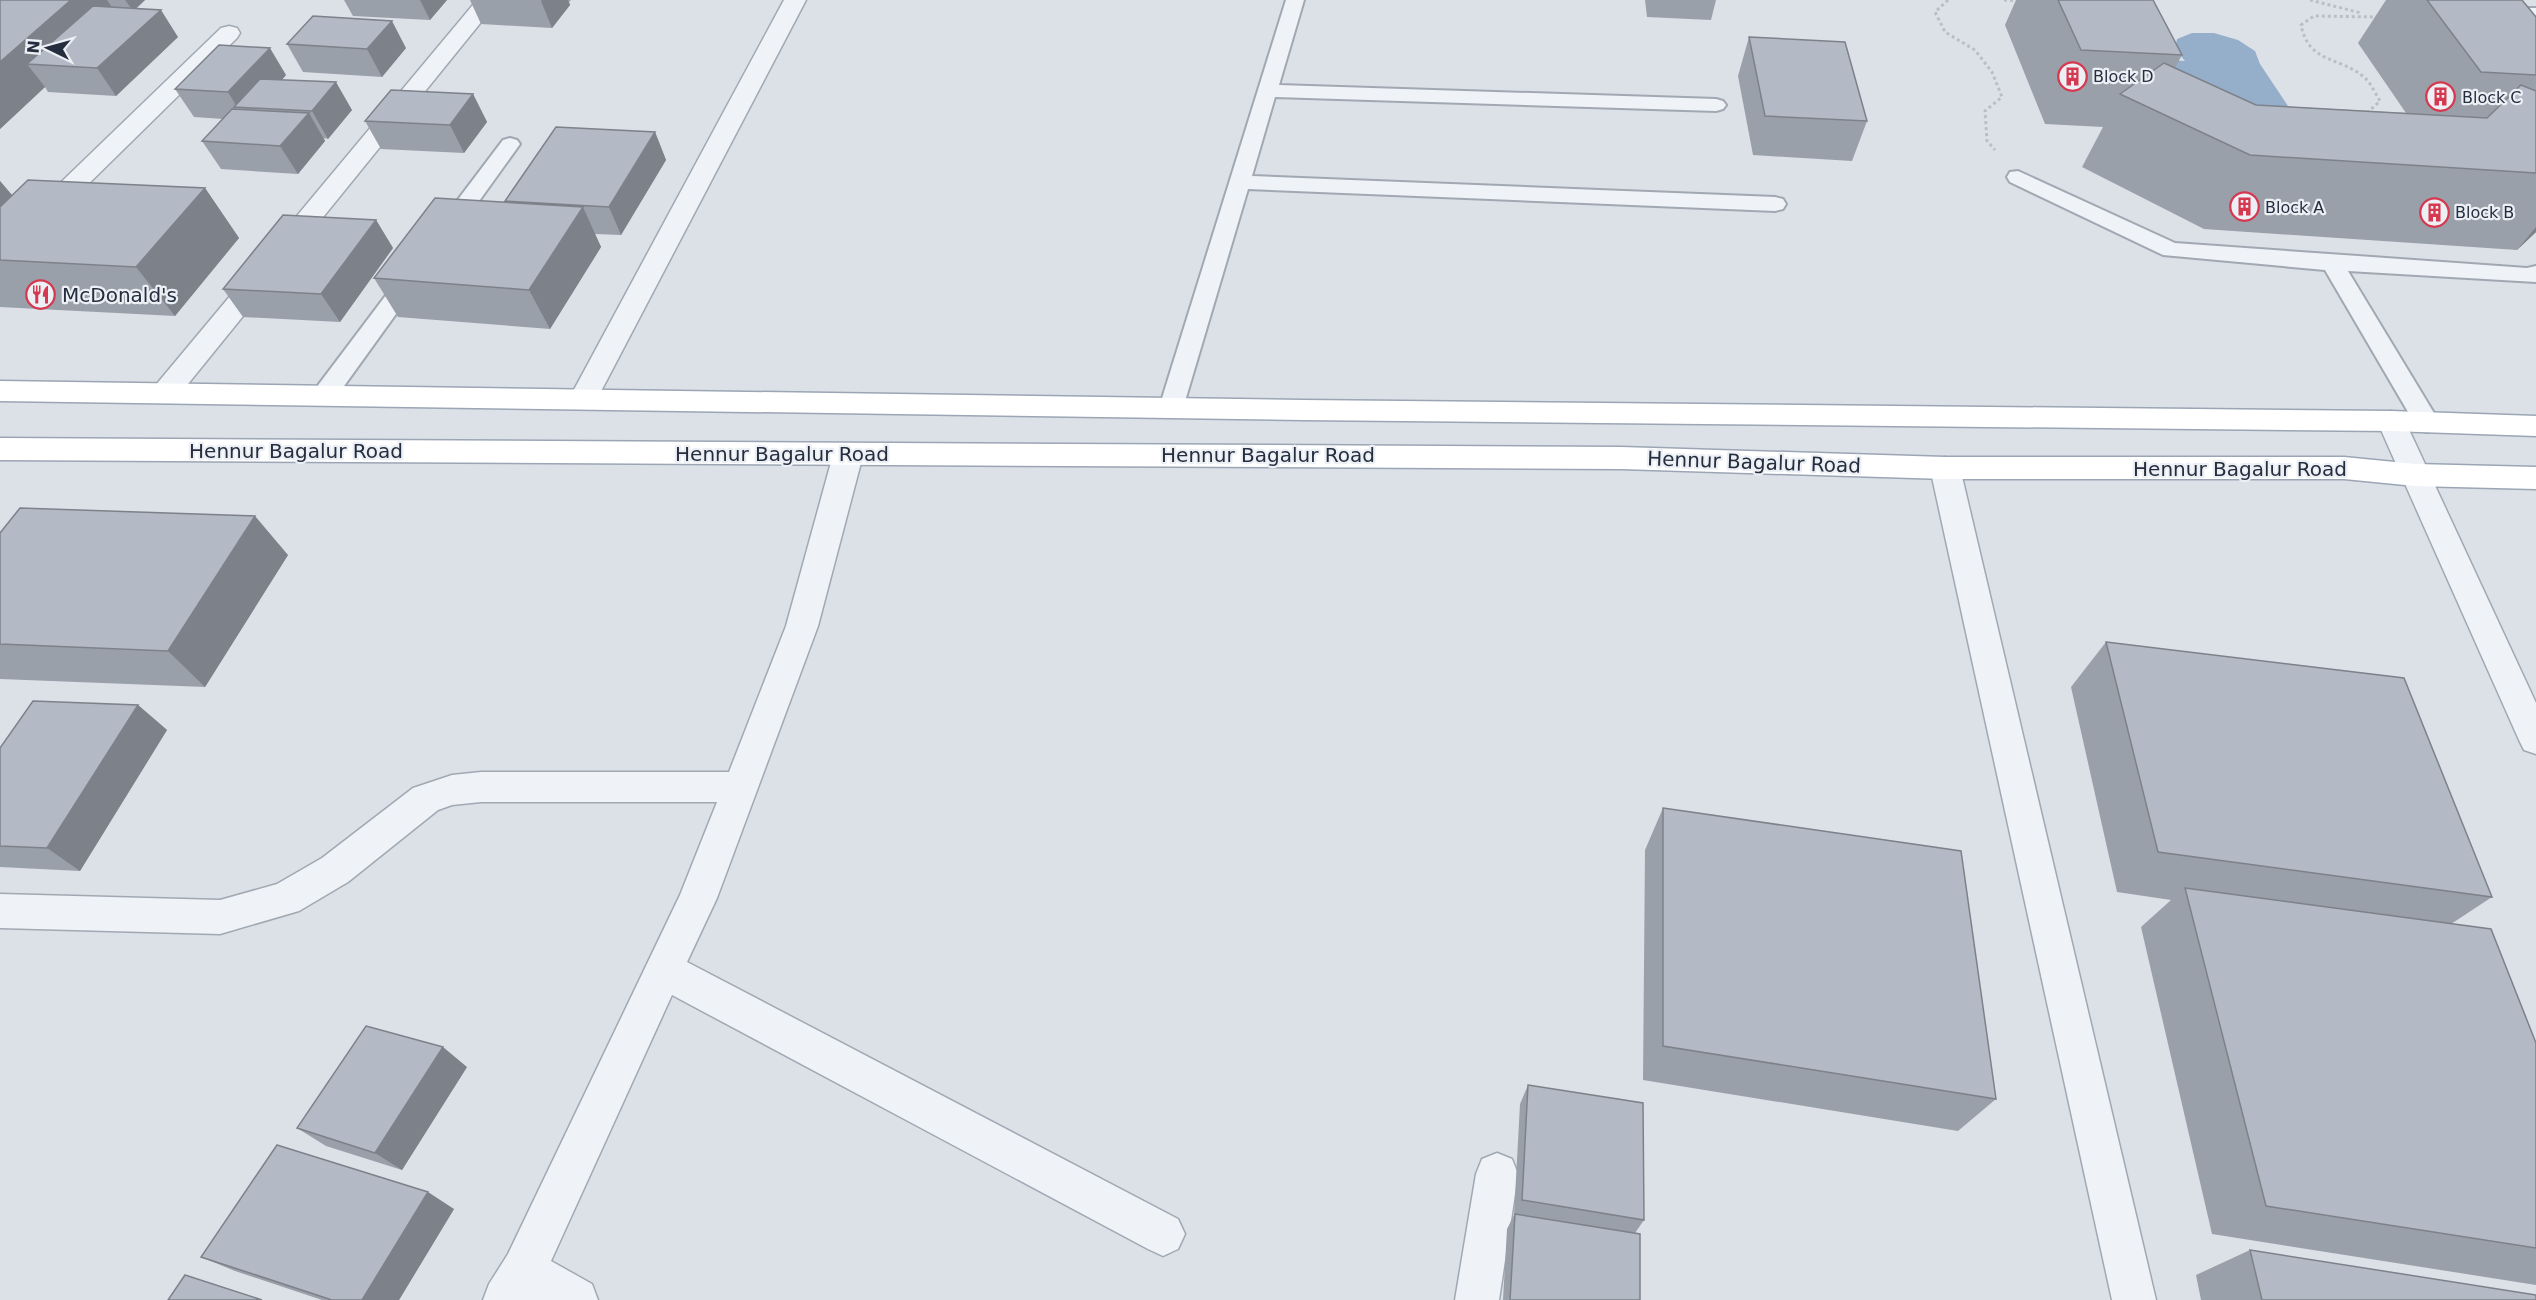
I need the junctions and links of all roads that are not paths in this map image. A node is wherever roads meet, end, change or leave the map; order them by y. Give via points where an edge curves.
1 (488, 0) edge
2 (795, 0) edge
3 (1295, 0) edge
4 (2536, 14) edge
5 (2536, 27) edge
6 (229, 33) dead end
7 (1267, 91) junction
8 (1716, 105) dead end
9 (510, 144) dead end
10 (2018, 177) road end
11 (1240, 182) junction
12 (1775, 204) dead end
13 (0, 256) edge
14 (2332, 262) junction
15 (2536, 273) edge
16 (0, 391) edge
17 (165, 393) junction
18 (325, 394) junction
19 (583, 399) junction
20 (1171, 408) junction
21 (2391, 421) junction
22 (2427, 423) junction
23 (2536, 426) edge
24 (0, 449) edge
25 (848, 455) junction
26 (1945, 468) junction
27 (2415, 475) junction
28 (2536, 478) edge
29 (2536, 740) edge
30 (740, 787) junction
31 (0, 911) edge
32 (664, 970) junction
33 (1497, 1174) dead end
34 (1163, 1234) dead end
35 (514, 1285) edge
36 (576, 1300) edge
37 (1477, 1300) edge
38 (2134, 1300) edge

1 - 17 street
2 - 19 street
3 - 7 lane
4 - 5 lane via 2525,14
6 - 13 street
7 - 8 lane
7 - 11 lane
9 - 18 lane
10 - 14 lane via 2171,250
11 - 12 lane
11 - 20 lane
14 - 15 lane via 2532,276
14 - 22 lane
16 - 17 main road
17 - 18 main road
18 - 19 main road
19 - 20 main road
20 - 21 main road
21 - 22 main road
21 - 27 street
22 - 23 main road
24 - 25 main road, Hennur Bagalur Road
25 - 26 main road, Hennur Bagalur Road via 1597,458
25 - 30 street via 802,626
26 - 27 main road, Hennur Bagalur Road via 2344,468
26 - 38 street
27 - 28 main road, Hennur Bagalur Road
27 - 29 street
30 - 31 street via 452,790 426,799 335,870 286,899 220,917
30 - 32 street via 698,898
32 - 34 street
32 - 35 street
33 - 37 street
35 - 36 street

